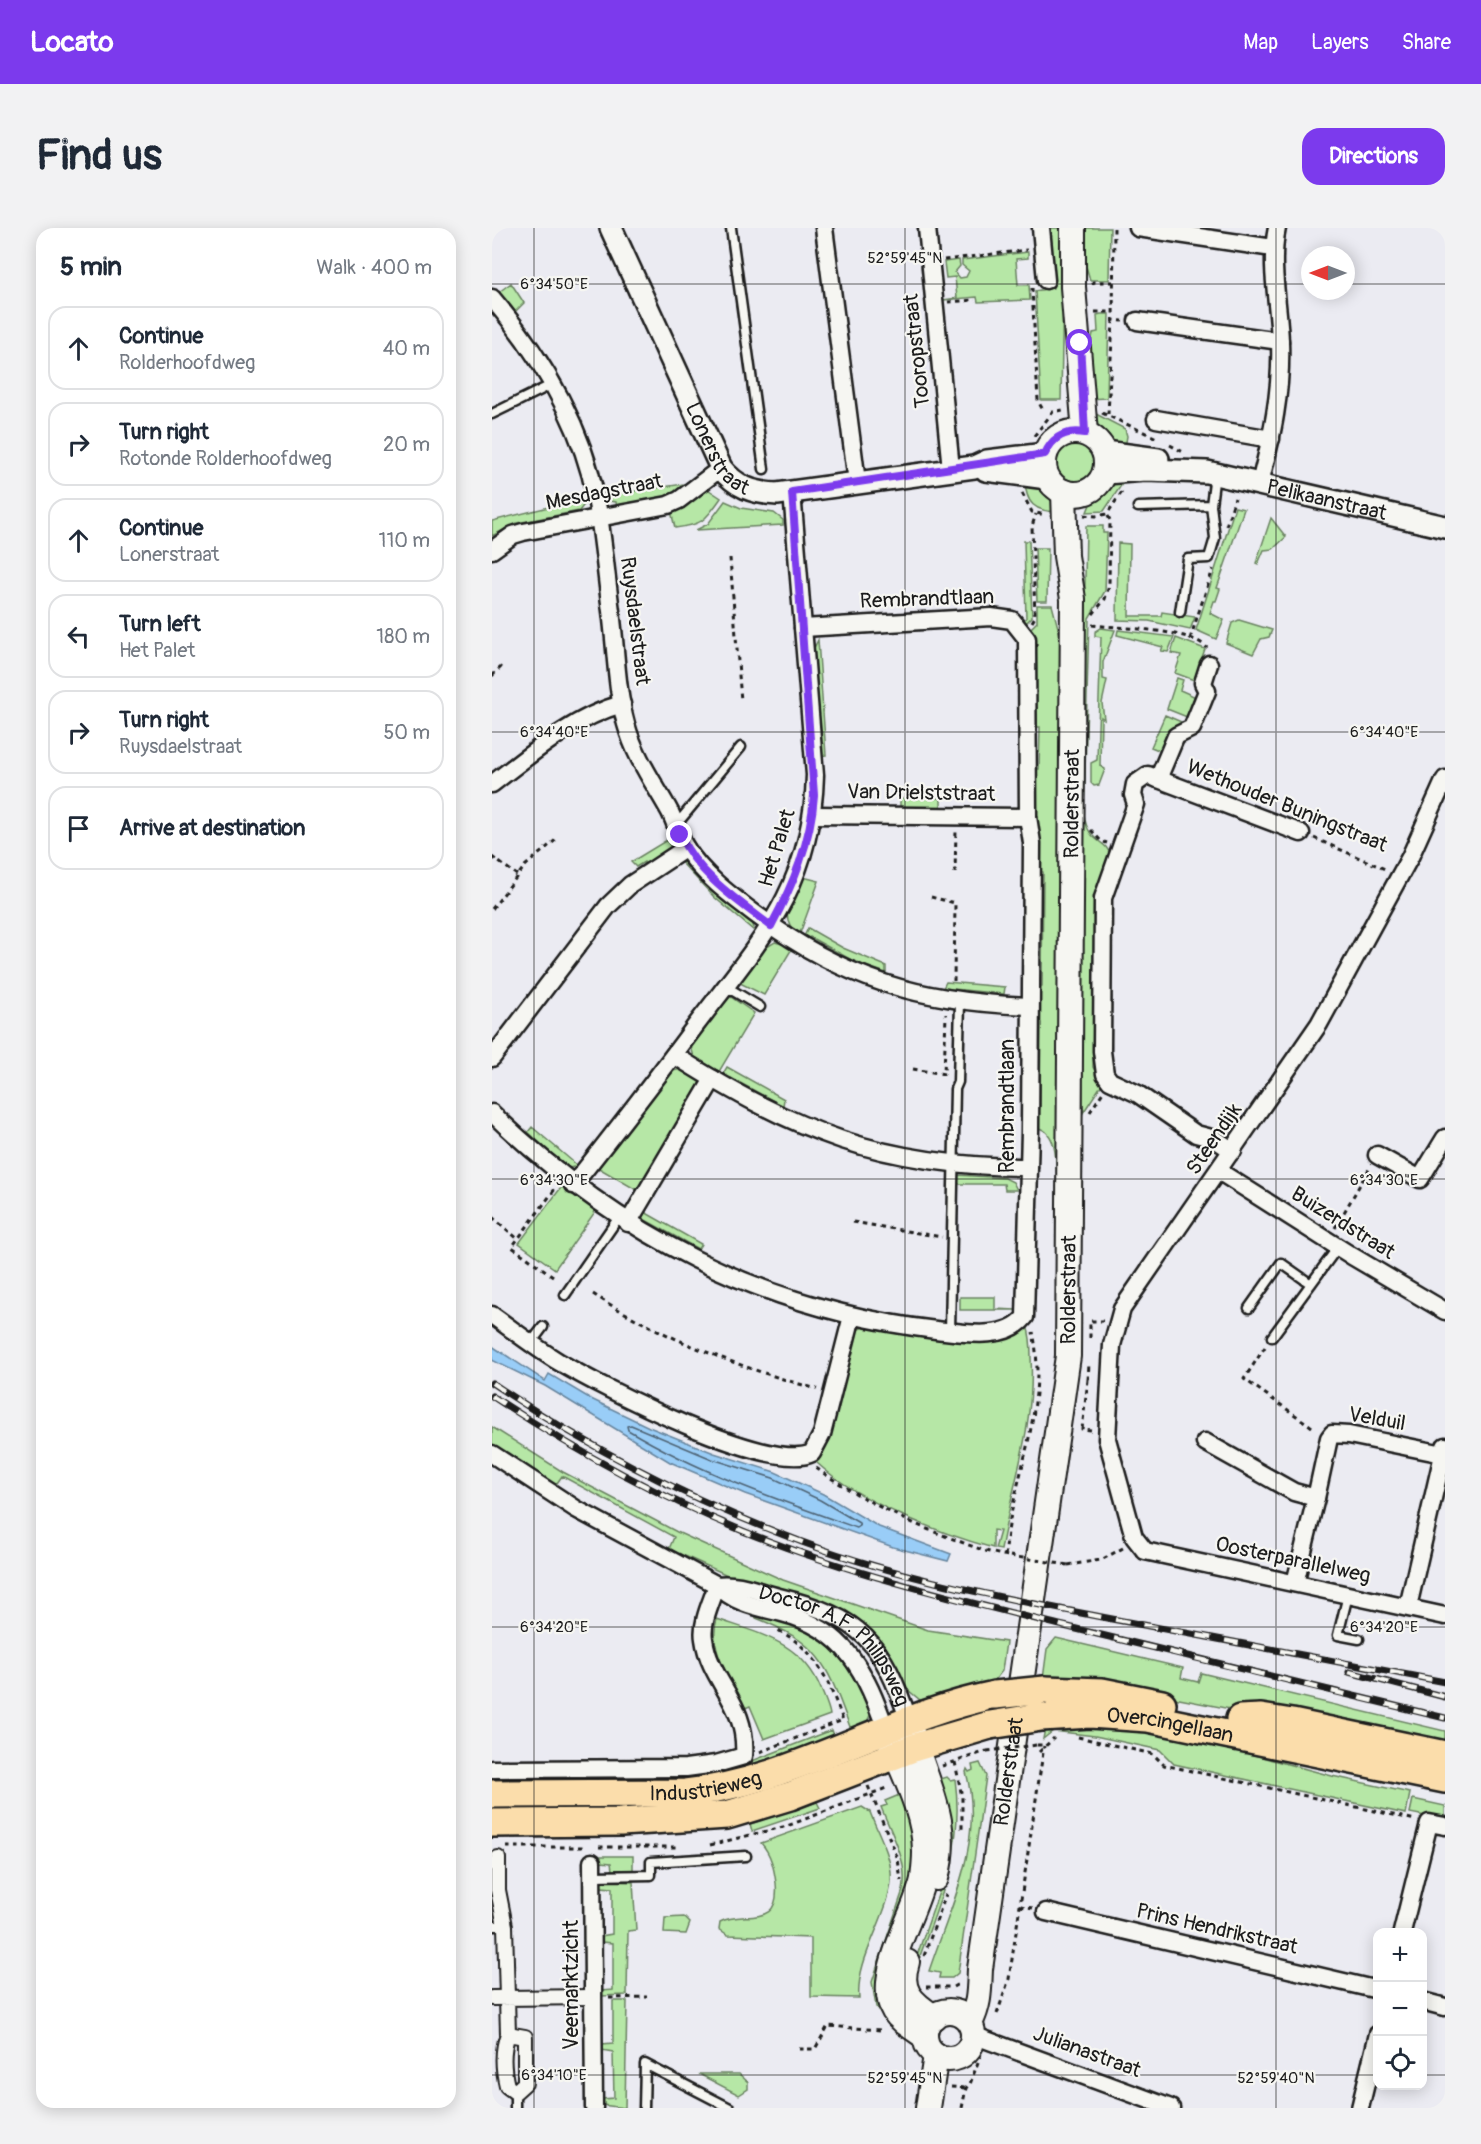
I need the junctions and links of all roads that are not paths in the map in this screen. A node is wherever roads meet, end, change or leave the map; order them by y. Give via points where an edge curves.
1 (611, 228) edge
2 (731, 228) edge
3 (824, 228) edge
4 (927, 228) edge
5 (1041, 228) edge
6 (1072, 228) edge
7 (1138, 228) edge
8 (1276, 228) edge
9 (1273, 248) junction
10 (1046, 280) road end
11 (492, 298) edge
12 (1137, 321) road end
13 (1280, 341) junction
14 (553, 384) junction
15 (492, 414) edge
16 (1156, 419) dead end
17 (1075, 433) junction
18 (1271, 439) junction
19 (1045, 454) junction
20 (1105, 462) junction
21 (974, 466) junction
22 (721, 468) junction
23 (951, 469) junction
24 (764, 470) dead end
25 (1211, 473) junction
26 (857, 483) junction
27 (1260, 483) junction
28 (1065, 487) junction
29 (792, 492) junction
30 (1211, 505) junction
31 (1138, 507) dead end
32 (599, 517) junction
33 (1445, 527) edge
34 (492, 550) edge
35 (1180, 612) dead end
36 (803, 628) junction
37 (1209, 664) road end
38 (622, 704) junction
39 (741, 747) dead end
40 (1158, 779) junction
41 (1445, 779) edge
42 (492, 784) edge
43 (813, 815) junction
44 (1028, 817) junction
45 (676, 826) junction
46 (1301, 833) road end
47 (686, 848) junction
48 (771, 926) junction
49 (725, 986) junction
50 (954, 1001) junction
51 (1030, 1006) junction
52 (760, 1007) dead end
53 (674, 1055) junction
54 (492, 1058) edge
55 (712, 1079) junction
56 (492, 1113) edge
57 (1445, 1138) edge
58 (1233, 1151) junction
59 (1377, 1155) road end
60 (954, 1164) junction
61 (1029, 1167) junction
62 (1220, 1172) junction
63 (568, 1181) junction
64 (623, 1220) junction
65 (1333, 1244) junction
66 (1311, 1284) junction
67 (565, 1295) dead end
68 (1249, 1308) dead end
69 (1445, 1311) edge
70 (492, 1315) edge
71 (852, 1316) junction
72 (543, 1327) dead end
73 (950, 1331) junction
74 (1272, 1337) road end
75 (531, 1343) junction
76 (1205, 1442) dead end
77 (1444, 1450) edge
78 (492, 1454) edge
79 (1316, 1498) junction
80 (1136, 1541) joint
81 (1295, 1583) junction
82 (717, 1585) junction
83 (1348, 1594) junction
84 (1408, 1607) junction
85 (1445, 1616) edge
86 (1359, 1639) dead end
87 (898, 1726) junction
88 (1237, 1727) junction
89 (906, 1751) junction
90 (1445, 1755) edge
91 (744, 1756) joint
92 (492, 1768) edge
93 (1445, 1769) edge
94 (1445, 1779) edge
95 (492, 1794) edge
96 (1445, 1794) edge
97 (492, 1823) edge
98 (1437, 1825) edge
99 (501, 1852) road end
100 (746, 1856) dead end
101 (592, 1862) joint
102 (1046, 1911) dead end
103 (498, 1926) edge
104 (1403, 1928) edge
105 (1373, 1989) edge
106 (593, 1997) junction
107 (492, 1998) edge
108 (507, 1998) junction
109 (1427, 2002) edge
110 (1445, 2007) edge
111 (508, 2034) junction
112 (954, 2034) junction
113 (1377, 2036) edge
114 (515, 2092) junction
115 (515, 2108) edge
116 (594, 2108) edge
117 (644, 2108) edge
118 (730, 2108) edge
119 (928, 2108) edge
120 (942, 2108) edge
121 (1171, 2108) edge
122 (1360, 2108) edge

1 - 22 street, Lonerstraat
2 - 24 lane
3 - 26 street
4 - 23 street, Tooropstraat
5 - 10 street
6 - 17 main road via 1083,288
7 - 9 street
8 - 9 street
9 - 13 street
11 - 14 street, Ruysdaelstraat via 539,358
12 - 13 street
13 - 18 street via 1280,388
14 - 15 lane
14 - 32 street, Ruysdaelstraat via 587,463
16 - 18 street
17 - 19 main road via 1055,438
17 - 20 main road via 1094,437
18 - 27 street
19 - 21 street, Lonerstraat
19 - 28 main road via 1044,466
20 - 25 street, Pelikaanstraat via 1145,470
20 - 28 main road via 1092,489
21 - 23 street, Lonerstraat
21 - 28 street, Lonerstraat
22 - 29 street, Lonerstraat via 749,490
22 - 32 street, Mesdagstraat via 668,505
23 - 26 street, Lonerstraat
25 - 27 street, Pelikaanstraat
25 - 30 lane
26 - 29 street, Lonerstraat
27 - 33 street, Pelikaanstraat
28 - 112 main road, Rolderstraat via 1066,556 1073,599 1068,1356 972,1975 982,1981 978,2001
29 - 36 street, Het Palet
30 - 31 lane
30 - 35 lane via 1215,538 1209,558 1188,559
32 - 34 street, Mesdagstraat via 513,535
32 - 38 street, Ruysdaelstraat
36 - 43 street, Het Palet via 815,775
36 - 44 street, Rembrandtlaan via 992,617 1012,620 1022,630 1029,651
37 - 40 street, Wethouder Buningstraat via 1203,683 1207,691 1192,728 1176,736
38 - 42 street via 554,737
38 - 45 street, Ruysdaelstraat via 633,748
39 - 45 lane
40 - 46 street, Wethouder Buningstraat
40 - 58 street, Wethouder Buningstraat via 1148,775 1135,784 1132,795 1136,804 1106,884 1101,915 1104,1074 1196,1134 1215,1139
41 - 58 street, Steendijk via 1400,876 1319,1024
43 - 44 street, Van Drielststraat
43 - 48 street, Het Palet via 798,870
44 - 51 street, Rembrandtlaan via 1032,843
45 - 47 street, Ruysdaelstraat
47 - 48 street, Ruysdaelstraat via 723,888
47 - 54 street via 630,885 608,906
48 - 49 street, Het Palet
48 - 50 street, Ruysdaelstraat via 858,975 910,993
49 - 52 lane
49 - 53 street, Het Palet
50 - 51 street, Ruysdaelstraat
50 - 60 lane via 958,1082
51 - 61 street, Rembrandtlaan
53 - 55 street
53 - 63 street, Het Palet
55 - 60 street via 764,1109 834,1138 907,1158
55 - 64 street
56 - 63 street, Rembrandtlaan
57 - 59 street via 1420,1179
58 - 62 street, Steendijk
60 - 61 street
60 - 73 lane
61 - 73 street, Rembrandtlaan via 1025,1317 1004,1332
62 - 65 street, Buizerdstraat
62 - 80 street, Steendijk via 1122,1309 1114,1332 1107,1439
63 - 64 street, Rembrandtlaan
64 - 67 lane
64 - 71 street, Rembrandtlaan via 728,1276 798,1302
65 - 66 lane
65 - 69 street, Buizerdstraat
66 - 68 lane via 1281,1263
66 - 74 lane
70 - 75 street
71 - 73 street, Rembrandtlaan
71 - 75 street via 822,1434 812,1453 804,1456 787,1457 693,1428 603,1387
72 - 75 lane
76 - 79 street via 1294,1492
77 - 79 street, Velduil via 1332,1434
77 - 84 street
78 - 82 street, Doctor A.F. Philipsweg via 576,1509
79 - 81 street, Velduil
80 - 81 street, Oosterparallelweg via 1141,1549 1150,1552
81 - 83 street, Oosterparallelweg
82 - 87 street, Doctor A.F. Philipsweg via 739,1602 800,1618 830,1635 857,1663
82 - 87 street, Doctor A.F. Philipsweg via 734,1583 808,1603 848,1620 882,1656 897,1687
82 - 91 street, Doctor A.F. Philipsweg via 703,1638 742,1723
83 - 84 street, Oosterparallelweg
83 - 86 lane via 1338,1635
84 - 85 street, Oosterparallelweg
87 - 88 main road, Overcingellaan, bridge via 995,1695 1045,1690 1102,1692
87 - 89 main road
87 - 95 main road, Industrieweg via 784,1770 713,1790
88 - 89 main road, Overcingellaan, bridge via 1123,1715
88 - 90 main road via 1261,1718
88 - 93 main road, Overcingellaan
88 - 94 main road, Overcingellaan
88 - 96 main road via 1252,1749
89 - 97 main road, Industrieweg via 790,1796 727,1815 621,1822
89 - 112 main road via 925,1849 922,1880 888,1992 900,2019
91 - 92 street, Industrieweg via 686,1768
98 - 104 street
99 - 103 street
100 - 101 lane via 651,1862 651,1875
101 - 106 street, Veemarktzicht
102 - 105 street, Prins Hendrikstraat
103 - 108 street
106 - 108 street
106 - 116 street, Veemarktzicht
107 - 108 street
108 - 111 street
109 - 110 street
111 - 114 street via 504,2044 505,2077 507,2086
111 - 114 street via 525,2037 525,2083
112 - 119 main road, Rolderstraat
112 - 120 main road, Rolderstraat
112 - 121 street, Julianastraat
113 - 122 street
114 - 115 lane
117 - 118 lane via 645,2064

